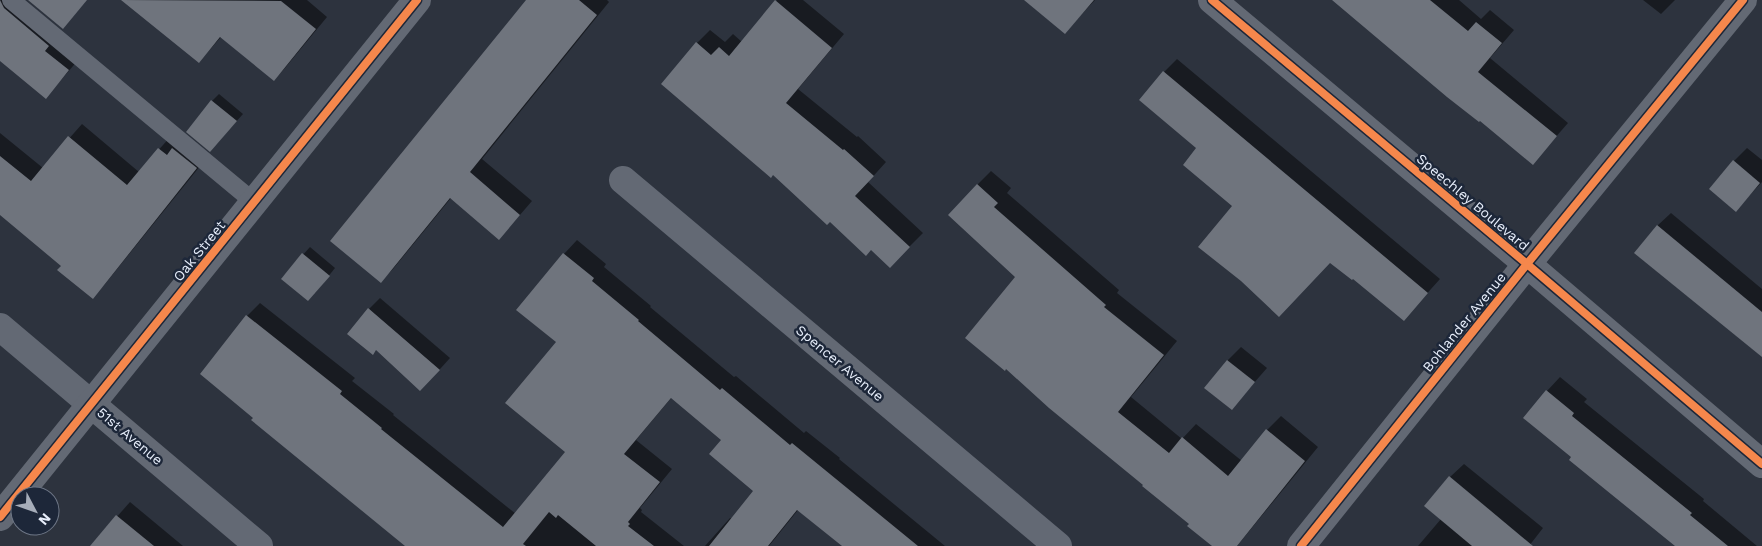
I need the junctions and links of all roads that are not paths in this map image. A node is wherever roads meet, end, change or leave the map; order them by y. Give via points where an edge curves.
1 (11, 0) edge
2 (1212, 0) edge
3 (1744, 0) edge
4 (412, 2) edge
5 (623, 180) dead end
6 (254, 202) junction
7 (1526, 264) junction
8 (0, 327) edge
9 (91, 404) junction
10 (1762, 464) edge
11 (0, 517) edge
12 (259, 546) edge
13 (1058, 546) edge
14 (1302, 546) edge

1 - 6 lane
2 - 7 street, Speechley Boulevard
3 - 7 street, Bohlander Avenue
4 - 6 street, Oak Street
5 - 13 street, Spencer Avenue
6 - 9 street, Oak Street
7 - 10 street, Speechley Boulevard
7 - 14 street, Bohlander Avenue
8 - 9 street, 51st Avenue
9 - 11 street, Oak Street
9 - 12 street, 51st Avenue

